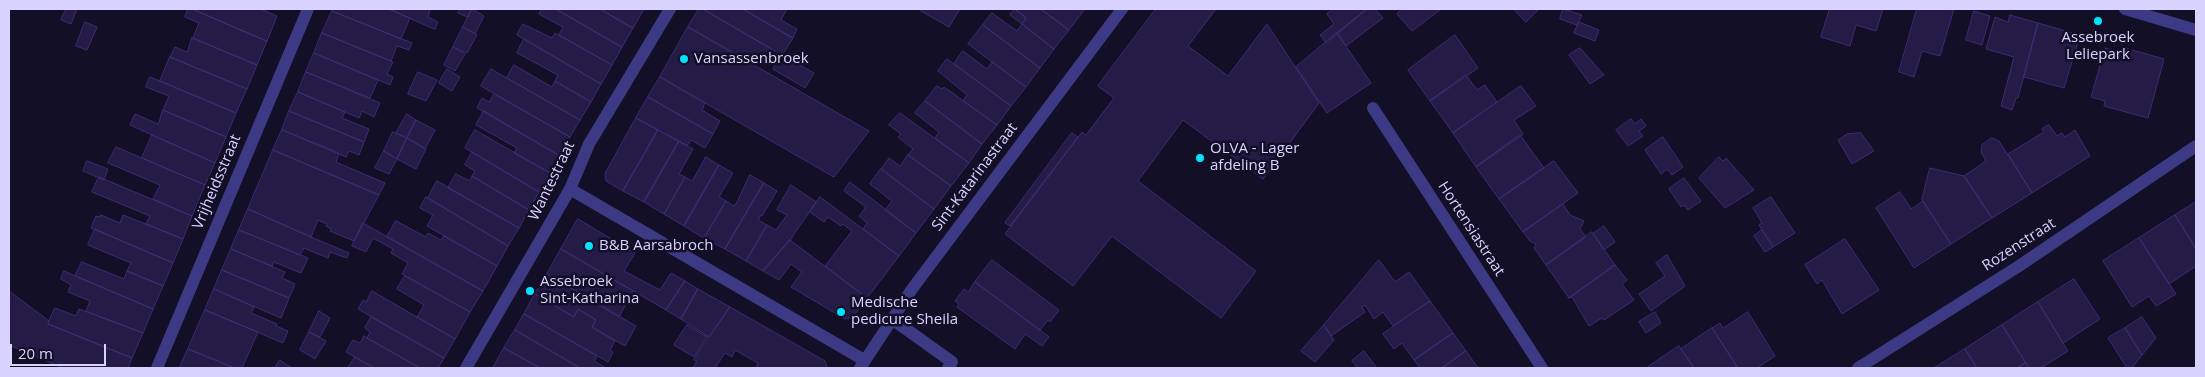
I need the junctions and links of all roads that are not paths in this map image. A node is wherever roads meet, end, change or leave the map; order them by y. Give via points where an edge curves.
1 (308, 9) edge
2 (670, 9) edge
3 (1122, 9) edge
4 (2125, 9) edge
5 (2196, 30) edge
6 (1373, 108) dead end
7 (2196, 146) edge
8 (570, 189) junction
9 (892, 319) junction
10 (862, 364) edge
11 (157, 368) edge
12 (466, 368) edge
13 (948, 368) edge
14 (1542, 368) edge
15 (1858, 368) edge

1 - 11 street, Vrijheidsstraat
2 - 8 street, Wantestraat via 588,144
3 - 9 street, Sint-Katarinastraat
4 - 5 street
6 - 14 street, Hortensiastraat
7 - 15 street, Rozenstraat via 2019,266
8 - 10 street
8 - 12 street, Wantestraat
9 - 10 street, Sint-Katarinastraat
9 - 13 street via 952,362

